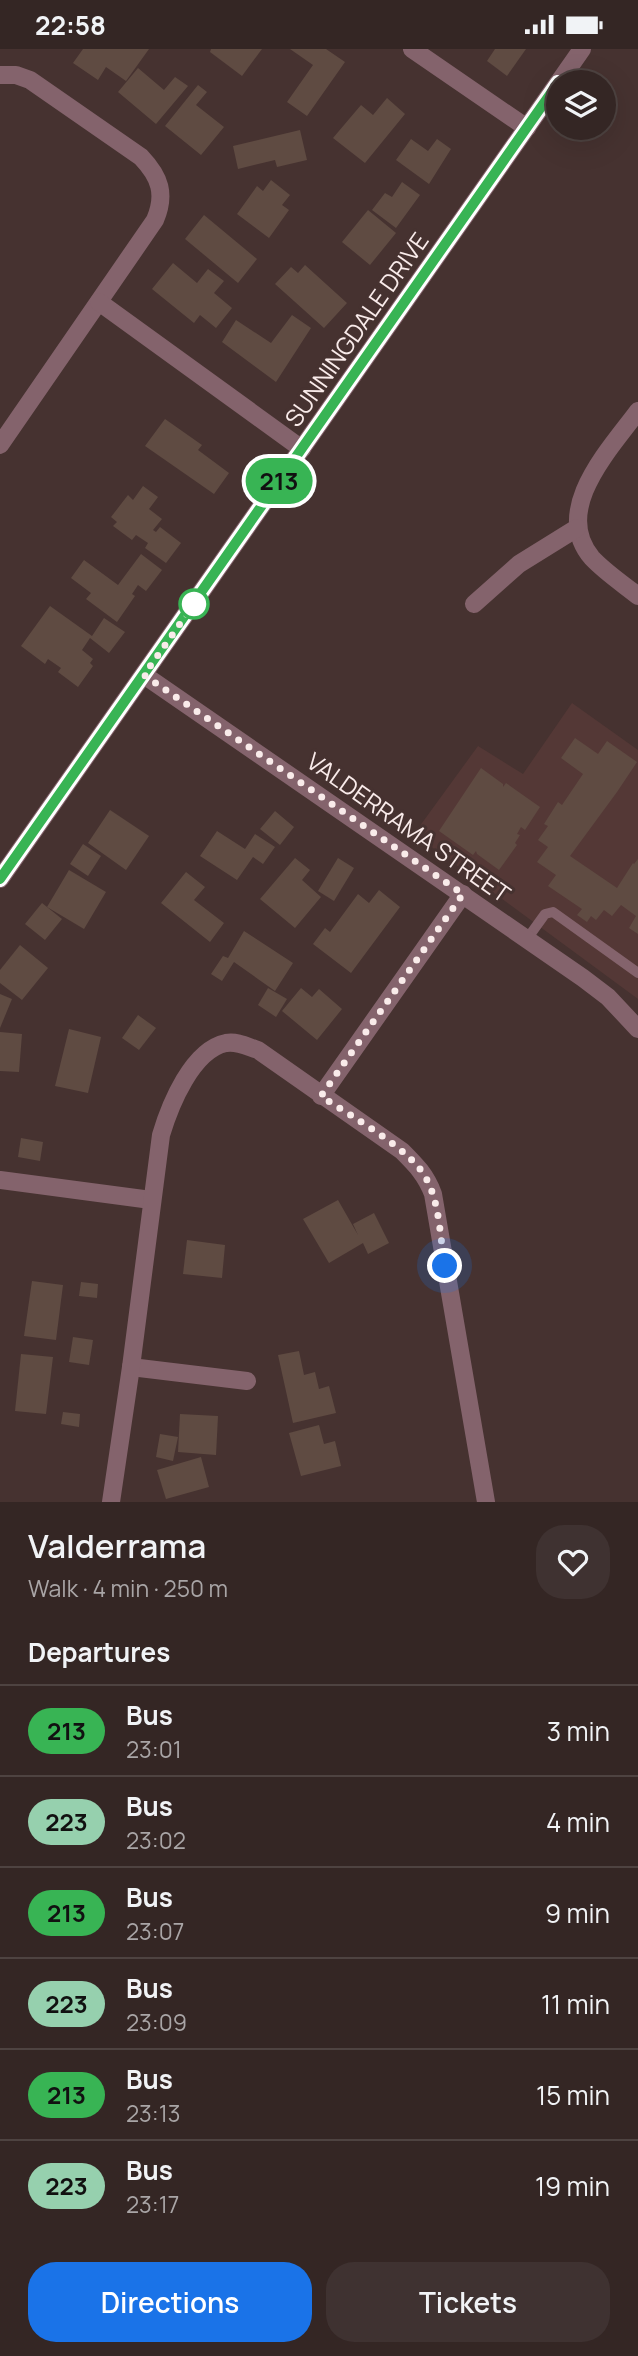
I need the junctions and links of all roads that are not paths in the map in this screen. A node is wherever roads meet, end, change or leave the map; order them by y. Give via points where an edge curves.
1 (412, 49) edge
2 (582, 49) edge
3 (568, 70) edge
4 (0, 75) edge
5 (546, 101) edge
6 (527, 128) junction
7 (99, 302) junction
8 (638, 411) edge
9 (0, 445) edge
10 (302, 449) junction
11 (577, 529) junction
12 (638, 596) edge
13 (474, 604) dead end
14 (144, 675) junction
15 (0, 879) edge
16 (463, 894) junction
17 (527, 939) junction
18 (638, 973) edge
19 (637, 1025) edge
20 (321, 1096) junction
21 (0, 1180) edge
22 (151, 1200) junction
23 (131, 1367) junction
24 (247, 1381) dead end
25 (111, 1502) edge
26 (486, 1502) edge

1 - 6 street
2 - 3 street, SUNNINGDALE DRIVE
4 - 7 street via 16,75 43,88 141,157 159,181 162,198 155,220
5 - 6 street, SUNNINGDALE DRIVE
6 - 10 street, SUNNINGDALE DRIVE
7 - 9 street
7 - 10 street
8 - 11 street via 594,471 582,496
10 - 14 street, SUNNINGDALE DRIVE
11 - 12 street via 591,557
11 - 13 street via 519,564
14 - 15 street, SUNNINGDALE DRIVE
14 - 16 street, VALDERRAMA STREET
16 - 17 street, VALDERRAMA STREET
16 - 20 street
17 - 18 lane via 545,913 553,912
17 - 19 street, VALDERRAMA STREET via 608,997
20 - 22 street via 258,1050 237,1043 206,1052 169,1108
20 - 26 street via 402,1151 422,1171 433,1194
21 - 22 street
22 - 23 street
23 - 24 street
23 - 25 street

